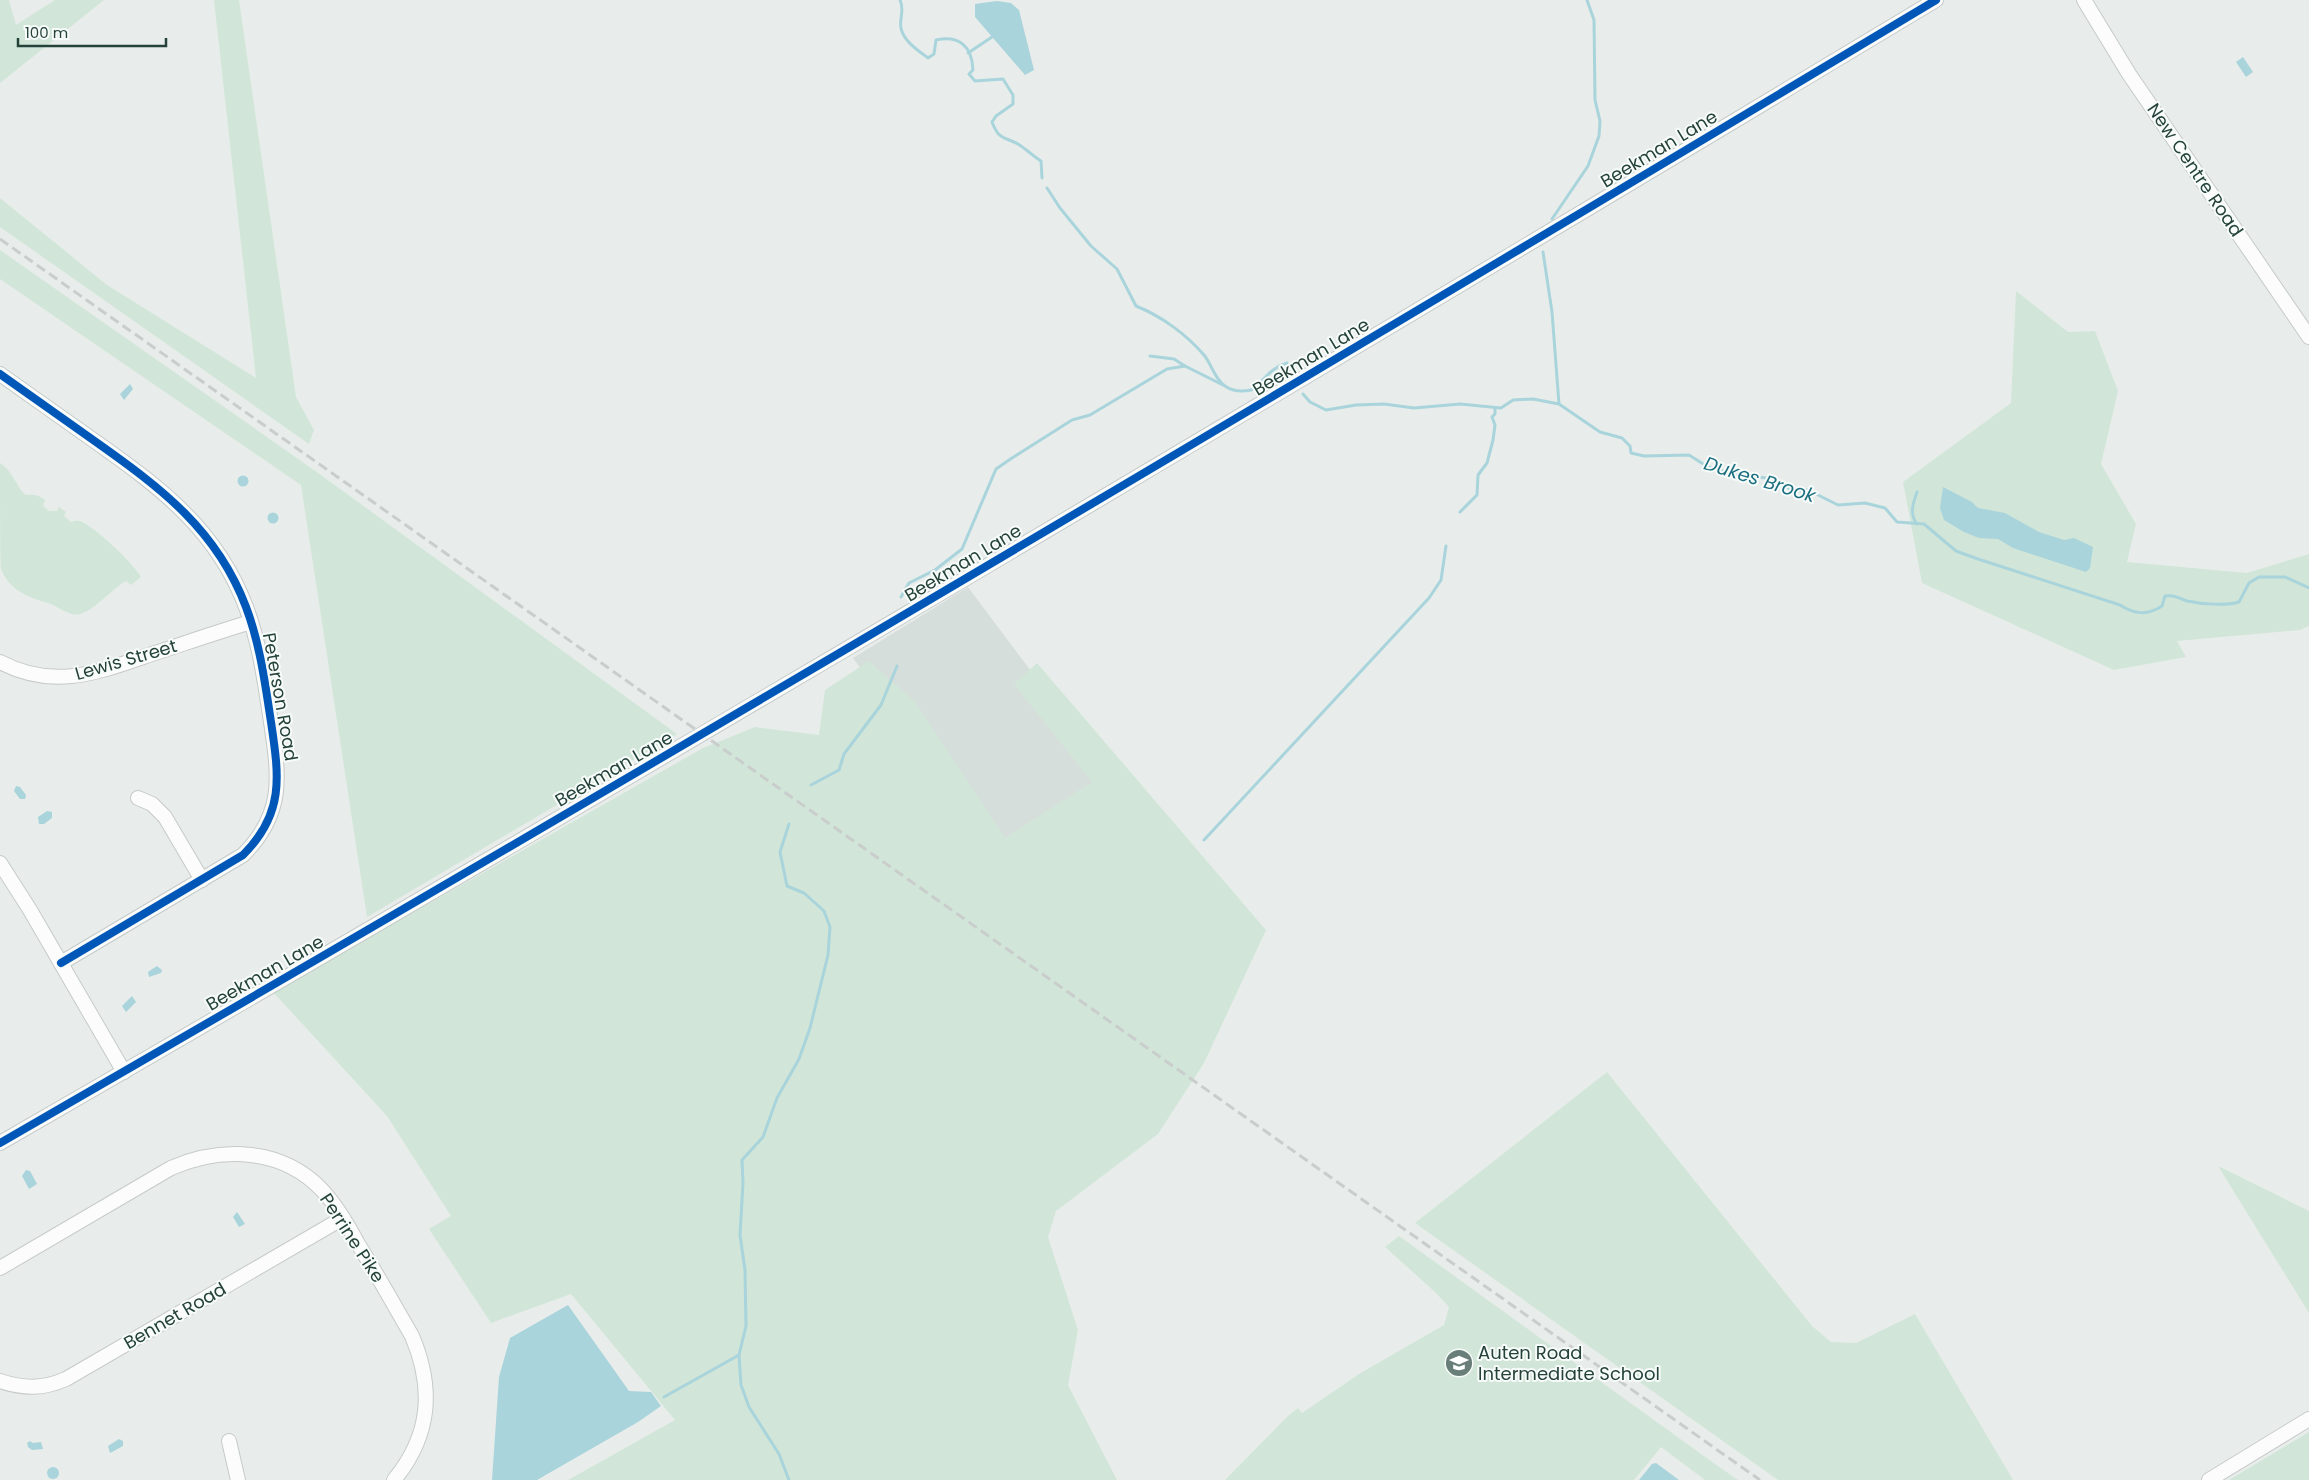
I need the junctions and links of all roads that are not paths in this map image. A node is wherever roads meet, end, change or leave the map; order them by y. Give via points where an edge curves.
1 (1936, 0) edge
2 (2084, 0) edge
3 (2309, 337) edge
4 (0, 374) edge
5 (251, 622) junction
6 (0, 662) edge
7 (138, 798) dead end
8 (0, 863) edge
9 (202, 880) junction
10 (61, 963) junction
11 (124, 1072) junction
12 (0, 1143) edge
13 (343, 1218) junction
14 (0, 1268) edge
15 (0, 1381) edge
16 (2309, 1419) edge
17 (229, 1442) dead end
18 (238, 1480) edge
19 (394, 1480) edge
20 (2209, 1480) edge

1 - 11 street, Beekman Lane via 642,771
2 - 3 street, New Centre Road via 2129,74
4 - 5 street, Peterson Road via 175,501 226,564
5 - 6 street, Lewis Street via 86,675 38,676
5 - 9 street, Peterson Road via 260,651 277,760 277,795 270,819 255,844
7 - 9 street via 152,804 165,817
8 - 10 street
9 - 10 street, Peterson Road
10 - 11 street
11 - 12 street, Beekman Lane
13 - 14 street, Perrine Pike via 323,1190 297,1170 247,1153 202,1156 171,1168
13 - 15 street, Bennet Road via 66,1379 40,1388 25,1388
13 - 19 street, Perrine Pike via 412,1336 424,1370 426,1406 420,1435 410,1458
16 - 20 street
17 - 18 street

